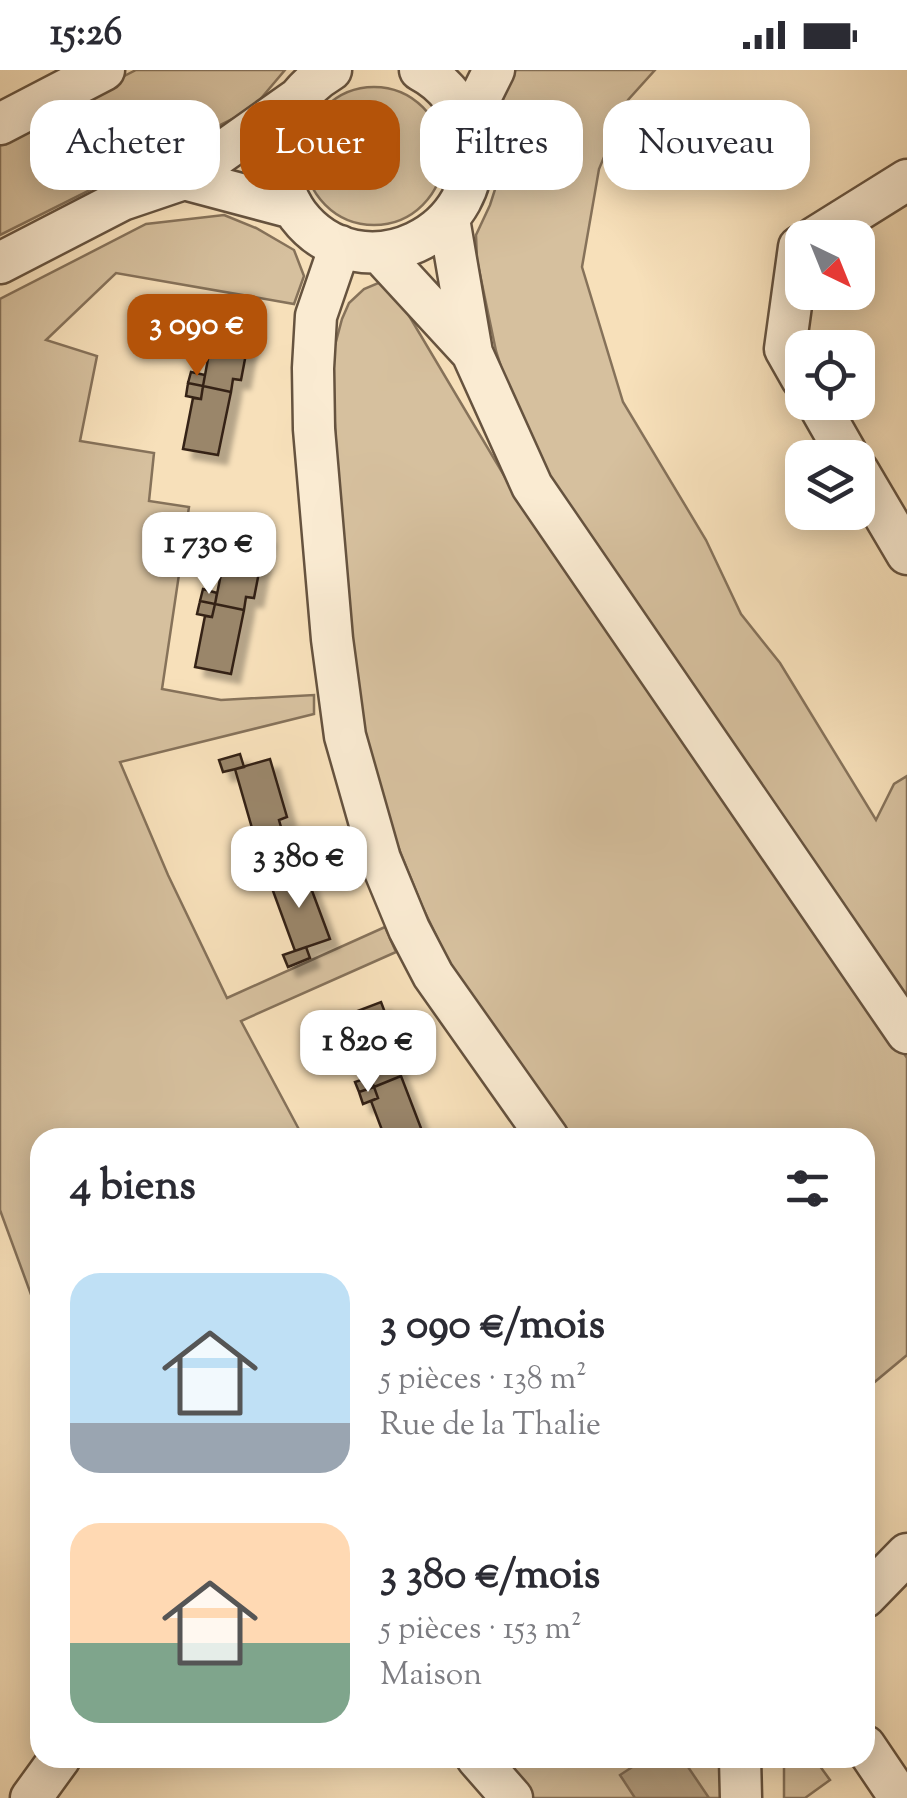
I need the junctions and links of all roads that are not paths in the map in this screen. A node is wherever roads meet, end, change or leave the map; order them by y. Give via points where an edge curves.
1 (104, 70) edge
2 (331, 70) edge
3 (420, 70) edge
4 (494, 70) edge
5 (297, 99) junction
6 (454, 100) edge
7 (478, 100) edge
8 (0, 124) edge
9 (220, 154) edge
10 (907, 180) edge
11 (220, 189) edge
12 (152, 190) edge
13 (466, 190) edge
14 (293, 208) junction
15 (449, 219) junction
16 (843, 220) edge
17 (340, 246) junction
18 (380, 252) junction
19 (0, 262) edge
20 (472, 353) junction
21 (875, 500) edge
22 (907, 554) edge
23 (907, 1033) edge
24 (541, 1128) edge
25 (907, 1554) edge
26 (875, 1587) edge
27 (875, 1761) edge
28 (53, 1768) edge
29 (486, 1768) edge
30 (740, 1768) edge
31 (31, 1798) edge
32 (512, 1798) edge
33 (741, 1798) edge
34 (900, 1798) edge

1 - 8 street
2 - 5 street
3 - 6 street
4 - 7 street
5 - 9 street
5 - 14 street via 278,152
10 - 16 street
11 - 14 street
12 - 19 street
13 - 15 street
14 - 17 street via 313,231
15 - 18 street via 419,242
15 - 20 street
17 - 18 street
17 - 24 street via 316,316 313,368 332,639 346,736 380,859 417,944
18 - 20 street
20 - 23 street via 532,486
21 - 22 street
25 - 26 street
27 - 34 street
28 - 31 street
29 - 32 street
30 - 33 street

